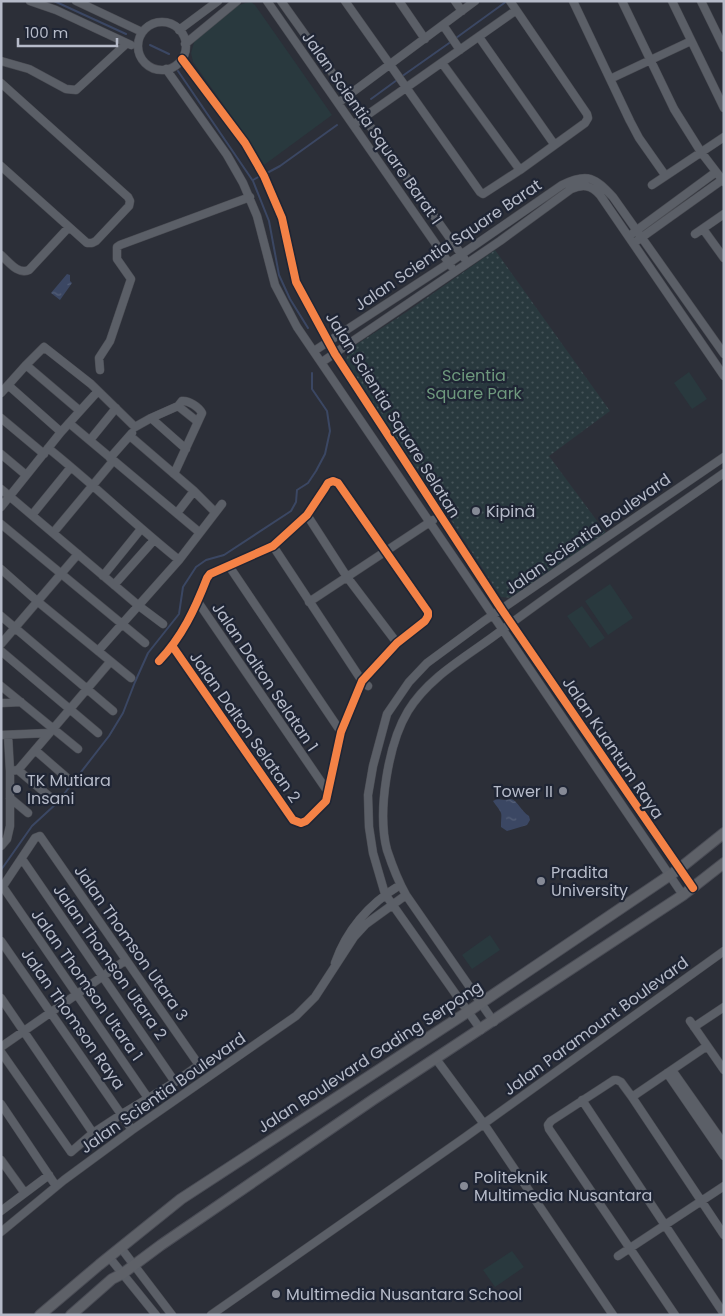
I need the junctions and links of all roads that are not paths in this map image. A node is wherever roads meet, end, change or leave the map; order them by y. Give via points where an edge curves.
1 (30, 1) edge
2 (76, 1) edge
3 (218, 1) edge
4 (237, 1) edge
5 (267, 1) edge
6 (281, 1) edge
7 (345, 1) edge
8 (399, 1) edge
9 (455, 1) edge
10 (475, 1) edge
11 (573, 1) edge
12 (622, 1) edge
13 (672, 1) edge
14 (701, 1) edge
15 (512, 6) edge
16 (462, 11) junction
17 (443, 25) junction
18 (179, 30) junction
19 (142, 32) junction
20 (479, 37) junction
21 (425, 39) junction
22 (691, 41) junction
23 (126, 44) junction
24 (185, 44) junction
25 (138, 47) junction
26 (459, 47) junction
27 (724, 48) edge
28 (182, 58) junction
29 (650, 60) junction
30 (1, 61) edge
31 (442, 63) junction
32 (389, 65) junction
33 (166, 69) junction
34 (610, 79) junction
35 (1, 83) edge
36 (405, 86) junction
37 (349, 95) junction
38 (338, 103) junction
39 (724, 108) edge
40 (365, 118) junction
41 (353, 125) junction
42 (724, 137) edge
43 (554, 144) junction
44 (701, 152) junction
45 (1, 166) edge
46 (520, 170) junction
47 (716, 172) junction
48 (665, 175) junction
49 (723, 181) edge
50 (652, 185) dead end
51 (250, 197) junction
52 (724, 214) edge
53 (69, 227) junction
54 (703, 229) junction
55 (637, 230) junction
56 (695, 234) dead end
57 (628, 237) junction
58 (642, 238) junction
59 (479, 242) junction
60 (633, 244) junction
61 (485, 251) junction
62 (462, 254) junction
63 (1, 255) edge
64 (724, 258) edge
65 (449, 263) junction
66 (467, 263) junction
67 (455, 272) junction
68 (328, 342) junction
69 (314, 351) junction
70 (334, 354) junction
71 (724, 354) edge
72 (322, 362) junction
73 (26, 365) junction
74 (100, 370) dead end
75 (724, 376) edge
76 (8, 385) junction
77 (98, 390) junction
78 (1, 393) edge
79 (116, 408) junction
80 (80, 411) junction
81 (1, 418) edge
82 (151, 418) junction
83 (69, 423) junction
84 (135, 427) junction
85 (61, 432) junction
86 (130, 436) junction
87 (90, 440) junction
88 (186, 449) junction
89 (46, 451) junction
90 (1, 454) edge
91 (724, 457) edge
92 (112, 459) junction
93 (71, 467) junction
94 (724, 473) edge
95 (174, 474) junction
96 (26, 475) junction
97 (94, 485) junction
98 (1, 489) edge
99 (194, 492) junction
100 (10, 496) junction
101 (222, 504) dead end
102 (1, 507) edge
103 (215, 512) junction
104 (177, 513) junction
105 (32, 515) junction
106 (307, 515) junction
107 (440, 515) junction
108 (430, 522) junction
109 (1, 524) edge
110 (142, 530) junction
111 (199, 532) junction
112 (53, 533) junction
113 (154, 540) junction
114 (273, 546) junction
115 (386, 552) junction
116 (78, 554) junction
117 (179, 560) junction
118 (229, 566) junction
119 (1, 569) edge
120 (61, 574) junction
121 (103, 576) junction
122 (348, 577) junction
123 (114, 585) junction
124 (39, 598) junction
125 (198, 602) junction
126 (309, 602) junction
127 (139, 606) junction
128 (502, 610) junction
129 (494, 615) junction
130 (1, 616) edge
131 (511, 623) junction
132 (162, 624) dead end
133 (121, 625) junction
134 (16, 628) junction
135 (504, 630) junction
136 (397, 642) junction
137 (144, 643) dead end
138 (1, 644) edge
139 (172, 647) junction
140 (1, 651) edge
141 (98, 651) junction
142 (160, 661) dead end
143 (110, 662) junction
144 (130, 678) dead end
145 (365, 683) junction
146 (1, 686) edge
147 (89, 689) junction
148 (21, 702) junction
149 (1, 703) edge
150 (70, 708) junction
151 (113, 711) dead end
152 (52, 730) junction
153 (341, 732) junction
154 (98, 733) dead end
155 (5, 735) edge
156 (379, 743) junction
157 (393, 746) junction
158 (78, 749) dead end
159 (35, 750) junction
160 (14, 770) junction
161 (66, 777) dead end
162 (328, 792) junction
163 (50, 797) dead end
164 (10, 798) junction
165 (28, 812) dead end
166 (724, 833) edge
167 (1, 846) edge
168 (22, 859) junction
169 (724, 863) edge
170 (679, 868) junction
171 (670, 875) junction
172 (400, 885) junction
173 (2, 888) edge
174 (693, 888) junction
175 (385, 894) junction
176 (406, 895) junction
177 (683, 895) junction
178 (393, 905) junction
179 (1, 941) edge
180 (724, 951) edge
181 (126, 960) junction
182 (333, 970) junction
183 (103, 977) junction
184 (77, 994) junction
185 (1, 998) edge
186 (481, 1002) junction
187 (724, 1007) edge
188 (468, 1011) junction
189 (50, 1012) junction
190 (494, 1022) junction
191 (481, 1030) junction
192 (24, 1031) junction
193 (707, 1046) junction
194 (1, 1047) edge
195 (1, 1052) edge
196 (436, 1059) junction
197 (724, 1070) edge
198 (669, 1071) junction
199 (175, 1082) junction
200 (632, 1097) junction
201 (148, 1098) junction
202 (582, 1100) junction
203 (1, 1104) edge
204 (123, 1115) junction
205 (484, 1124) junction
206 (130, 1127) junction
207 (93, 1133) junction
208 (724, 1144) edge
209 (724, 1156) edge
210 (1, 1160) edge
211 (49, 1175) junction
212 (56, 1186) junction
213 (724, 1186) edge
214 (24, 1192) junction
215 (700, 1201) junction
216 (2, 1210) edge
217 (665, 1225) junction
218 (1, 1232) edge
219 (724, 1235) edge
220 (121, 1248) junction
221 (630, 1248) junction
222 (618, 1256) dead end
223 (108, 1257) junction
224 (134, 1264) junction
225 (122, 1274) junction
226 (724, 1314) edge
227 (40, 1315) edge
228 (71, 1315) edge
229 (156, 1315) edge
230 (172, 1315) edge
231 (211, 1315) edge
232 (613, 1315) edge
233 (675, 1315) edge

1 - 23 street
2 - 19 street
3 - 18 street
4 - 24 street
5 - 38 street, Jalan Scientia Square Barat 1
6 - 37 street, Jalan Scientia Square Barat 1
7 - 32 street
8 - 21 street
9 - 16 street
10 - 16 street
11 - 34 street
12 - 29 street
13 - 22 street
14 - 27 street
15 - 20 street
15 - 43 street via 587,114 585,123
16 - 17 street
17 - 21 street
17 - 26 street
18 - 19 street via 174,25 160,22 153,23
18 - 24 street
19 - 25 street
20 - 26 street
20 - 43 street
21 - 32 street
22 - 29 street
22 - 39 street
23 - 25 street
23 - 30 street via 76,90 66,89 29,69
24 - 28 street
25 - 33 street via 144,62 150,67
26 - 31 street
28 - 33 street
28 - 68 street, Jalan Scientia Square Selatan via 245,143 264,176 282,218 296,282
29 - 34 street
29 - 44 street via 674,109
31 - 36 street
31 - 46 street
32 - 36 street
32 - 37 street
33 - 51 street, Jalan Scientia Square Selatan via 227,155
34 - 48 street via 639,138
35 - 53 street via 130,201 129,206 92,244
36 - 40 street
36 - 46 street via 480,192 483,194
37 - 38 street
37 - 40 street, Jalan Scientia Square Barat 1
38 - 41 street, Jalan Scientia Square Barat 1
40 - 41 street
40 - 62 street, Jalan Scientia Square Barat 1
41 - 65 street, Jalan Scientia Square Barat 1
42 - 44 street
43 - 46 street
44 - 47 street
44 - 48 street
45 - 53 street
47 - 49 street
47 - 55 street
48 - 50 street
49 - 58 street
51 - 69 street, Jalan Scientia Square Selatan via 258,216 275,285 296,327
51 - 74 street via 117,247 117,259 131,279 110,341 99,358
52 - 54 street
53 - 63 street via 29,270 18,270
54 - 56 street
54 - 64 street
55 - 57 street
55 - 58 street
55 - 59 street, Jalan Scientia Square Barat via 613,197 600,184 584,177 562,185
57 - 60 street
57 - 61 street, Jalan Scientia Square Barat via 600,195 580,185
58 - 60 street
58 - 71 street
59 - 61 street
59 - 62 street, Jalan Scientia Square Barat
60 - 75 street
61 - 66 street, Jalan Scientia Square Barat
62 - 65 street, Jalan Scientia Square Barat
62 - 66 street, Jalan Scientia Square Barat 1
65 - 67 street, Jalan Scientia Square Barat 1
65 - 68 street, Jalan Scientia Square Barat
66 - 67 street, Jalan Scientia Square Barat
67 - 70 street, Jalan Scientia Square Barat
68 - 69 street, Jalan Scientia Square Barat
68 - 70 street, Jalan Scientia Square Selatan
69 - 72 street, Jalan Scientia Square Selatan
70 - 72 street, Jalan Scientia Square Barat
70 - 107 street, Jalan Scientia Square Selatan
72 - 108 street, Jalan Scientia Square Selatan
73 - 76 street
73 - 77 street via 45,348
73 - 80 street
76 - 78 street
76 - 85 street
77 - 79 street
77 - 80 street
79 - 84 street
79 - 87 street
80 - 83 street
81 - 89 street
82 - 84 street
82 - 88 street
82 - 88 street via 178,406 183,400 201,410
83 - 85 street
83 - 87 street
84 - 86 street
85 - 89 street
86 - 92 street
86 - 95 street
87 - 92 street
88 - 95 street
89 - 93 street
89 - 96 street
90 - 96 street
91 - 128 street, Jalan Scientia Boulevard
92 - 97 street
92 - 104 street
93 - 97 street
93 - 105 street
94 - 131 street, Jalan Scientia Boulevard
95 - 99 street
96 - 100 street
97 - 110 street
97 - 112 street
98 - 100 street
99 - 103 street
99 - 104 street
100 - 102 street
100 - 105 street
101 - 103 street
103 - 111 street
104 - 111 street
105 - 112 street
106 - 114 street
106 - 115 street via 328,483 338,483
106 - 122 street
107 - 108 street
107 - 128 street, Jalan Scientia Square Selatan
108 - 115 street
108 - 129 street, Jalan Scientia Square Selatan
109 - 120 street
110 - 113 street
110 - 121 street
111 - 117 street
112 - 116 street
113 - 117 street
113 - 123 street
114 - 118 street
114 - 126 street
115 - 122 street
115 - 136 street via 428,612 425,621
116 - 120 street
116 - 121 street
117 - 127 street
118 - 125 street via 210,574
118 - 153 street
119 - 124 street
120 - 124 street
120 - 133 street
121 - 123 street
122 - 126 street
122 - 136 street
123 - 127 street
124 - 134 street
124 - 141 street
125 - 139 street
125 - 162 street, Jalan Dalton Selatan 1
126 - 145 street
127 - 132 street
127 - 133 street
128 - 129 street, Jalan Scientia Boulevard
128 - 131 street, Jalan Scientia Square Selatan
129 - 135 street, Jalan Kuantum Raya
129 - 156 street, Jalan Scientia Boulevard via 428,663 409,682 387,714
130 - 134 street
131 - 135 street, Jalan Scientia Boulevard
131 - 170 street, Jalan Kuantum Raya
133 - 137 street
133 - 141 street
134 - 138 street
134 - 147 street
135 - 157 street, Jalan Scientia Boulevard via 423,692 408,710
135 - 171 street, Jalan Kuantum Raya
136 - 145 street
139 - 142 street
139 - 162 street, Jalan Dalton Selatan 2 via 296,822 306,821 326,802
140 - 150 street
141 - 143 street
143 - 144 street
143 - 147 street
145 - 153 street
146 - 148 street
147 - 150 street
147 - 151 street
148 - 149 street
148 - 152 street
150 - 152 street
150 - 154 street
152 - 155 street
152 - 158 street
152 - 159 street
153 - 162 street
155 - 160 street
156 - 157 street
156 - 175 street, Jalan Scientia Boulevard via 371,776 368,827
157 - 172 street, Jalan Scientia Boulevard via 386,778 384,814 387,848
159 - 160 street
159 - 161 street
160 - 163 street
160 - 164 street
164 - 165 street
164 - 167 street via 10,833
166 - 170 main road, Jalan Boulevard Gading Serpong
168 - 173 street
168 - 181 street, Jalan Thomson Utara 3 via 35,838 41,838
168 - 183 street, Jalan Thomson Utara 2
169 - 174 main road
170 - 171 main road, Jalan Boulevard Gading Serpong
170 - 174 street, Jalan Kuantum Raya
171 - 177 street, Jalan Kuantum Raya
171 - 186 main road, Jalan Boulevard Gading Serpong
172 - 175 street, Jalan Scientia Boulevard
172 - 176 street, Jalan Scientia Boulevard
173 - 184 street, Jalan Thomson Utara 1
174 - 177 main road
175 - 178 street, Jalan Scientia Boulevard
175 - 182 street, Jalan Scientia Boulevard via 348,933
176 - 178 street, Jalan Scientia Boulevard
176 - 186 street, Jalan Scientia Boulevard
177 - 190 main road
178 - 182 street, Jalan Scientia Boulevard via 366,924
178 - 188 street, Jalan Scientia Boulevard
179 - 189 street, Jalan Thomson Raya
180 - 205 street, Jalan Paramount Boulevard
181 - 183 street
181 - 199 street, Jalan Thomson Utara 3 via 199,1064
182 - 206 street, Jalan Scientia Boulevard via 315,997 296,1016
183 - 184 street
183 - 199 street, Jalan Thomson Utara 2
184 - 189 street
184 - 201 street, Jalan Thomson Utara 1
185 - 192 street
186 - 188 main road, Jalan Boulevard Gading Serpong
186 - 190 street, Jalan Scientia Boulevard
187 - 193 street via 692,1024
188 - 191 street, Jalan Scientia Boulevard
188 - 220 main road, Jalan Boulevard Gading Serpong via 181,1199
189 - 192 street
189 - 204 street, Jalan Thomson Raya
190 - 191 main road
191 - 196 main road
192 - 194 street
192 - 207 street
193 - 197 street
193 - 198 street
195 - 207 street via 69,1151 72,1152
196 - 205 street
196 - 224 main road
198 - 200 street
198 - 208 street
198 - 209 street
199 - 201 street
200 - 202 street via 621,1082 614,1080
200 - 215 street
201 - 204 street
202 - 217 street
202 - 221 street via 551,1121 549,1129
203 - 211 street
204 - 206 street, Jalan Thomson Raya
204 - 207 street
205 - 231 street, Jalan Paramount Boulevard
205 - 232 street
206 - 212 street, Jalan Scientia Boulevard
210 - 214 street
211 - 212 street
211 - 214 street
212 - 218 street, Jalan Scientia Boulevard
213 - 215 street
214 - 216 street
215 - 217 street
215 - 219 street
217 - 221 street
217 - 226 street
220 - 223 main road, Jalan Boulevard Gading Serpong
220 - 224 street
221 - 222 street
221 - 233 street
223 - 225 street
223 - 227 main road, Jalan Boulevard Gading Serpong
224 - 225 main road
224 - 230 street
225 - 228 main road via 112,1278
225 - 229 street

